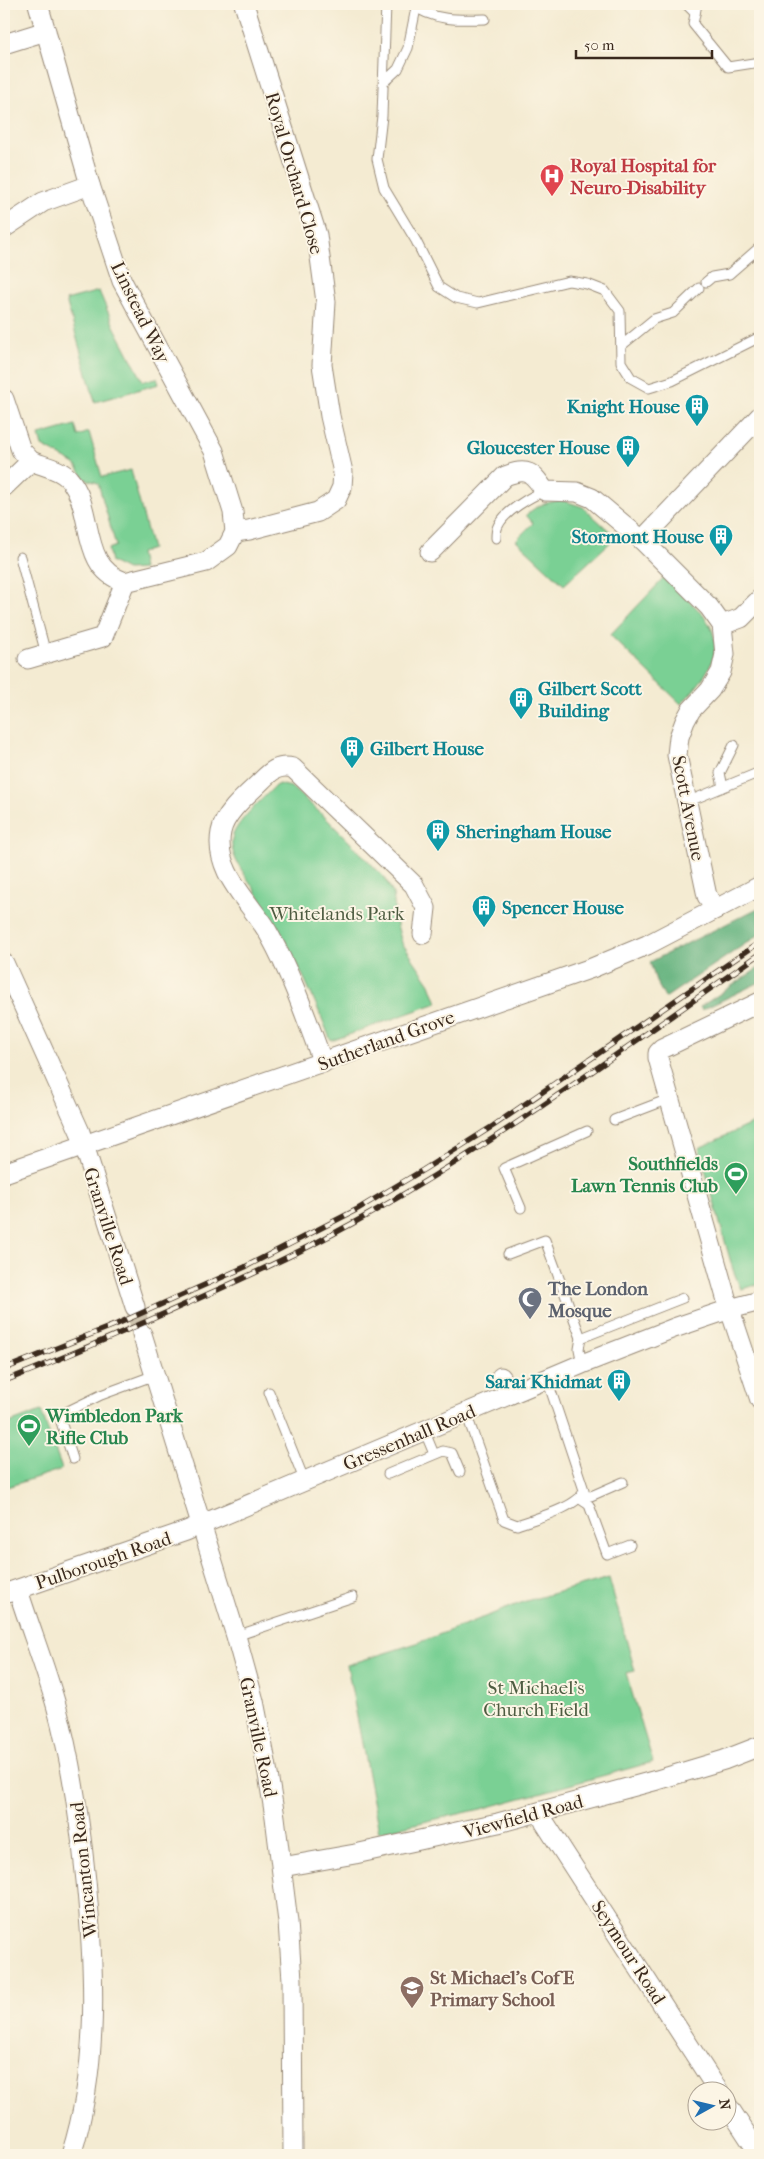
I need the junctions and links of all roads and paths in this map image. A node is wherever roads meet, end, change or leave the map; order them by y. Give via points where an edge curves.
1 (38, 4) edge
2 (244, 4) edge
3 (386, 4) edge
4 (686, 4) edge
5 (697, 4) edge
6 (413, 6) edge
7 (695, 14) junction
8 (485, 19) dead end
9 (46, 31) junction
10 (4, 44) edge
11 (760, 62) edge
12 (384, 82) junction
13 (90, 185) junction
14 (4, 228) edge
15 (760, 247) edge
16 (760, 337) edge
17 (621, 346) junction
18 (4, 399) edge
19 (760, 416) edge
20 (31, 461) junction
21 (4, 487) edge
22 (545, 491) junction
23 (235, 532) junction
24 (496, 538) dead end
25 (642, 540) junction
26 (430, 552) dead end
27 (20, 557) dead end
28 (125, 582) junction
29 (760, 598) edge
30 (722, 625) junction
31 (46, 654) junction
32 (28, 659) dead end
33 (734, 745) dead end
34 (760, 772) edge
35 (723, 787) junction
36 (686, 802) junction
37 (760, 886) edge
38 (716, 908) junction
39 (423, 934) dead end
40 (4, 963) edge
41 (760, 1002) edge
42 (323, 1063) junction
43 (669, 1099) junction
44 (614, 1120) dead end
45 (587, 1131) dead end
46 (83, 1145) junction
47 (4, 1173) edge
48 (521, 1208) dead end
49 (508, 1254) dead end
50 (683, 1298) dead end
51 (760, 1301) edge
52 (135, 1307) tunnel mouth
53 (730, 1309) junction
54 (142, 1334) tunnel mouth
55 (581, 1338) junction
56 (582, 1364) junction
57 (155, 1375) junction
58 (501, 1377) dead end
59 (547, 1379) junction
60 (269, 1392) dead end
61 (510, 1394) junction
62 (760, 1400) edge
63 (466, 1413) junction
64 (424, 1430) junction
65 (434, 1454) junction
66 (73, 1459) dead end
67 (460, 1472) dead end
68 (388, 1474) dead end
69 (305, 1482) junction
70 (623, 1482) dead end
71 (581, 1497) junction
72 (201, 1525) junction
73 (630, 1544) dead end
74 (11, 1592) edge
75 (353, 1597) dead end
76 (236, 1636) junction
77 (760, 1746) edge
78 (540, 1812) junction
79 (282, 1867) junction
80 (713, 2082) edge
81 (736, 2119) edge
82 (71, 2155) edge
83 (293, 2155) edge
84 (760, 2155) edge

1 - 9 street, Linstead Way
2 - 23 street, Royal Orchard Close via 317,235 326,302 322,365 344,472 336,500 318,512
3 - 12 lane
4 - 7 lane
5 - 7 lane
6 - 8 lane via 421,12 449,20
6 - 12 lane via 408,48 398,69
7 - 11 lane via 693,24 728,68
9 - 10 street
9 - 13 street, Linstead Way
12 - 17 lane via 377,159 384,188 439,287 456,298 478,302 569,282 587,284 605,291 620,311
13 - 14 street via 43,202
13 - 23 street, Linstead Way via 122,281 214,451 233,512
15 - 17 lane via 729,274 712,277 673,313 654,319
16 - 17 lane via 672,381 649,388 631,378 621,362
18 - 20 street via 21,450
19 - 25 street
20 - 21 street
20 - 28 street via 69,478 79,495 101,568
22 - 24 lane via 531,496 508,514 498,526
22 - 25 street via 571,491 592,498
22 - 26 street via 534,475 520,470 505,476
23 - 28 street via 228,546 206,562
25 - 30 street via 709,607
27 - 31 lane
28 - 31 street via 103,637
29 - 30 street via 741,618
30 - 36 street, Scott Avenue via 725,654 721,672 710,690 691,710 679,737 677,755
31 - 32 street
33 - 35 lane via 720,773
34 - 35 lane
35 - 36 lane
36 - 38 street, Scott Avenue via 707,896
37 - 38 street, Sutherland Grove
38 - 42 street, Sutherland Grove via 648,945 592,968
39 - 42 street via 426,908 414,885 292,768 284,765 274,769 228,818 221,831 220,848 224,864 270,935 294,986
40 - 46 street, Granville Road
41 - 43 street via 658,1053
42 - 46 street, Sutherland Grove
43 - 44 lane
43 - 53 street
45 - 48 lane via 504,1168
46 - 47 street, Sutherland Grove
46 - 52 street, Granville Road
49 - 55 lane via 546,1240
50 - 55 lane
51 - 53 street, Gressenhall Road
53 - 56 street, Gressenhall Road
53 - 62 street
54 - 57 street, Granville Road
55 - 56 lane
56 - 59 street, Gressenhall Road
57 - 66 lane via 62,1414 60,1422
57 - 72 street, Granville Road
58 - 61 street
59 - 61 street, Gressenhall Road
59 - 71 lane via 584,1490
60 - 69 lane
61 - 63 street, Gressenhall Road
63 - 64 street, Gressenhall Road
63 - 71 lane via 504,1520 517,1525 576,1503
64 - 65 lane
64 - 69 street, Gressenhall Road
65 - 67 lane via 444,1450 452,1453
65 - 68 lane
69 - 72 street, Gressenhall Road
70 - 71 lane
71 - 73 lane via 588,1505 607,1554
72 - 74 street, Pulborough Road
72 - 76 street, Granville Road
74 - 82 street, Wincanton Road via 56,1706 80,1814 91,1930 92,2024 85,2101
75 - 76 lane
76 - 79 street, Granville Road via 257,1718
77 - 78 street, Viewfield Road via 657,1780
78 - 79 street, Viewfield Road via 453,1834
78 - 80 street, Seymour Road
79 - 83 street, Granville Road via 292,1980
81 - 84 street

